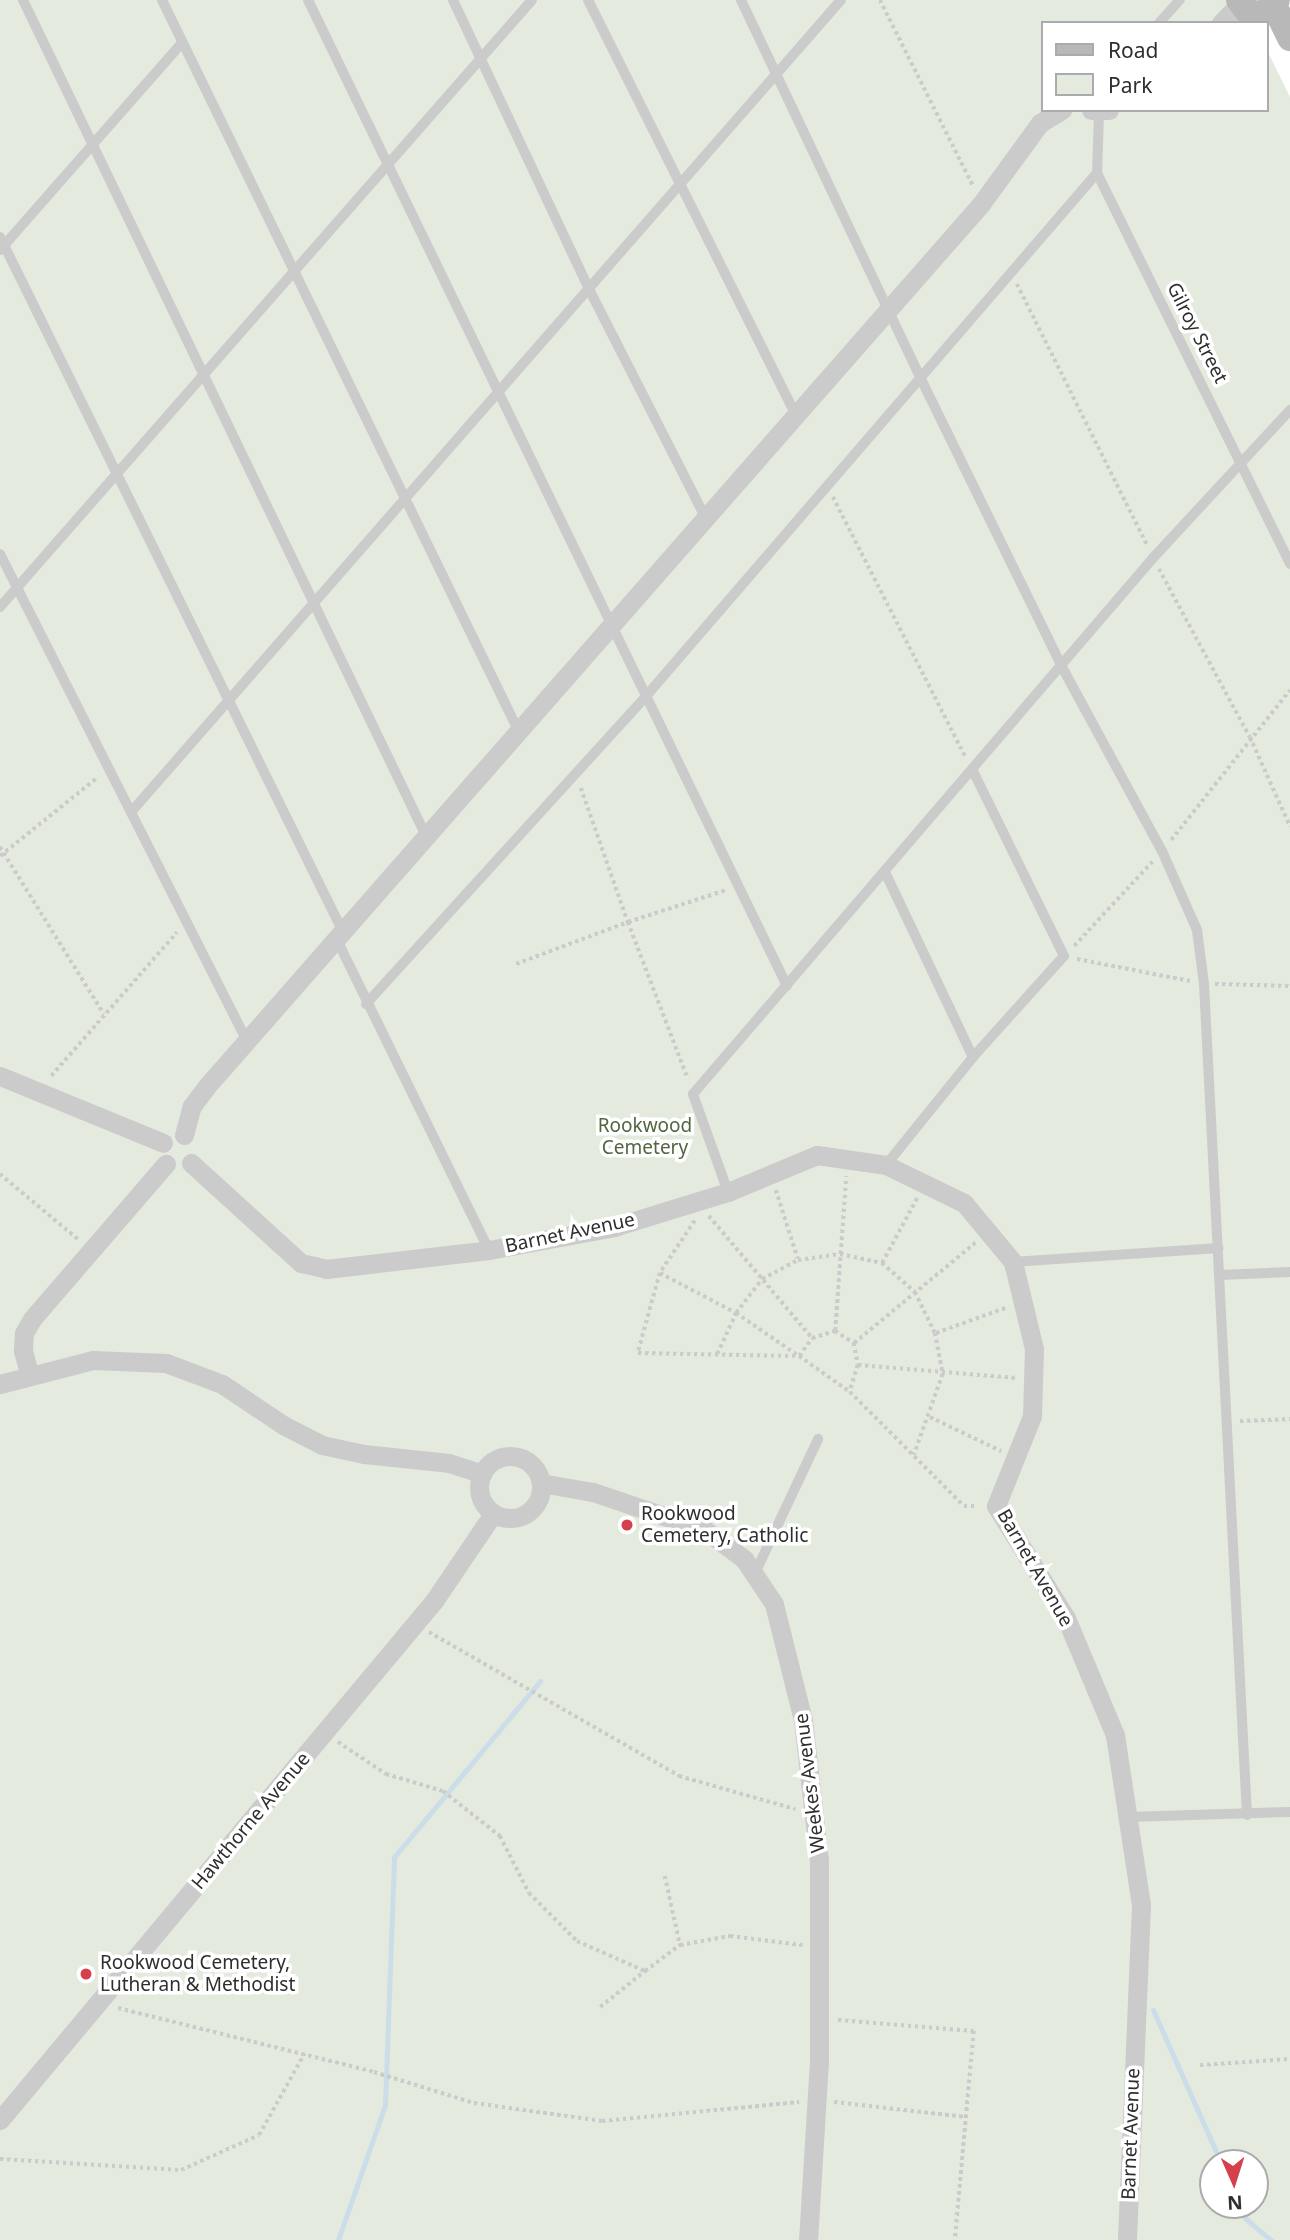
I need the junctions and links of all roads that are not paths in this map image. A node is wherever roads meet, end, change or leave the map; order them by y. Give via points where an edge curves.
1 (23, 0) edge
2 (162, 0) edge
3 (308, 0) edge
4 (453, 0) edge
5 (532, 0) edge
6 (588, 0) edge
7 (741, 0) edge
8 (841, 0) edge
9 (1180, 0) edge
10 (1240, 1) edge
11 (1275, 3) edge
12 (1161, 21) edge
13 (1223, 21) edge
14 (1290, 38) edge
15 (182, 43) junction
16 (480, 59) junction
17 (777, 75) junction
18 (1059, 112) edge
19 (1100, 112) edge
20 (94, 143) junction
21 (388, 163) junction
22 (1097, 173) junction
23 (681, 185) junction
24 (1, 244) edge
25 (296, 268) junction
26 (590, 290) junction
27 (888, 311) junction
28 (204, 373) junction
29 (920, 377) junction
30 (500, 394) junction
31 (1290, 410) edge
32 (796, 416) junction
33 (1241, 461) junction
34 (118, 472) junction
35 (409, 499) junction
36 (706, 519) junction
37 (0, 554) edge
38 (1290, 564) edge
39 (16, 588) junction
40 (316, 604) junction
41 (0, 607) edge
42 (613, 625) junction
43 (1062, 667) junction
44 (647, 695) junction
45 (229, 703) junction
46 (519, 732) junction
47 (973, 771) junction
48 (132, 811) junction
49 (427, 838) junction
50 (885, 872) junction
51 (341, 938) junction
52 (787, 986) junction
53 (366, 1004) junction
54 (247, 1041) junction
55 (973, 1057) junction
56 (0, 1076) edge
57 (184, 1135) junction
58 (163, 1143) junction
59 (191, 1163) junction
60 (166, 1164) junction
61 (886, 1165) junction
62 (728, 1192) junction
63 (1219, 1248) junction
64 (489, 1250) junction
65 (1013, 1262) junction
66 (1290, 1272) edge
67 (1220, 1275) junction
68 (29, 1373) junction
69 (0, 1384) edge
70 (818, 1439) dead end
71 (482, 1474) junction
72 (541, 1483) junction
73 (493, 1514) junction
74 (755, 1571) junction
75 (1290, 1812) edge
76 (1247, 1815) junction
77 (1128, 1817) junction
78 (0, 2120) edge
79 (808, 2240) edge
80 (1127, 2240) edge

1 - 20 lane
2 - 15 lane
3 - 21 lane
4 - 16 lane
5 - 16 lane
6 - 23 lane
7 - 17 lane
8 - 17 lane
9 - 12 lane
10 - 11 main road via 1254,14
10 - 13 street
11 - 14 main road
15 - 20 lane
15 - 25 lane
16 - 21 lane
16 - 26 lane
17 - 23 lane
17 - 27 lane
18 - 27 street via 1040,123 981,204
19 - 22 lane, Gilroy Street
20 - 24 lane
20 - 28 lane
21 - 25 lane
21 - 30 lane
22 - 29 lane
22 - 33 lane, Gilroy Street
23 - 26 lane
23 - 32 lane
24 - 34 lane
25 - 28 lane
25 - 35 lane
26 - 30 lane
26 - 36 lane
27 - 29 lane
27 - 32 street
28 - 34 lane
28 - 40 lane
29 - 43 lane
29 - 44 lane
30 - 35 lane
30 - 42 lane
31 - 33 lane
32 - 36 street
33 - 38 lane, Gilroy Street
33 - 43 lane
34 - 39 lane
34 - 45 lane
35 - 40 lane
35 - 46 lane
36 - 42 street
37 - 39 lane
39 - 41 lane
39 - 48 lane
40 - 45 lane
40 - 49 lane
42 - 44 lane
42 - 46 street
43 - 47 lane
43 - 63 lane via 1162,852 1197,930
44 - 52 lane
44 - 53 lane
45 - 48 lane
45 - 51 lane
46 - 49 street
47 - 50 lane
47 - 55 lane via 1064,956
48 - 54 lane
49 - 51 street
50 - 52 lane
50 - 55 lane
51 - 53 lane
51 - 54 street
52 - 62 lane via 693,1094
53 - 64 lane
54 - 57 street via 192,1106
55 - 61 lane
56 - 58 street
57 - 58 street via 173,1134
57 - 59 street via 195,1147
58 - 60 street via 160,1152
59 - 60 street via 179,1169
59 - 64 street, Barnet Avenue via 301,1263 326,1269
60 - 68 street via 27,1327 23,1350
61 - 62 street, Barnet Avenue via 817,1156
61 - 65 street, Barnet Avenue via 964,1203
62 - 64 street, Barnet Avenue via 614,1227
63 - 65 lane
63 - 67 lane
65 - 77 street, Barnet Avenue via 1034,1349 1032,1416 996,1506 1066,1618 1111,1723
66 - 67 lane
67 - 76 lane
68 - 69 street
68 - 71 street via 107,1359 166,1363 222,1384 283,1425 323,1445 449,1463
70 - 74 lane
71 - 72 street via 499,1458 515,1457 535,1468
71 - 73 street via 480,1496
72 - 73 street via 540,1499 530,1511 516,1518
72 - 74 street, Weekes Avenue via 593,1492 693,1524 729,1545
73 - 78 street, Hawthorne Avenue via 415,1624
74 - 79 street, Weekes Avenue via 774,1604 789,1654 816,1815 818,2019
75 - 76 lane
76 - 77 lane
77 - 80 street, Barnet Avenue via 1141,1905

